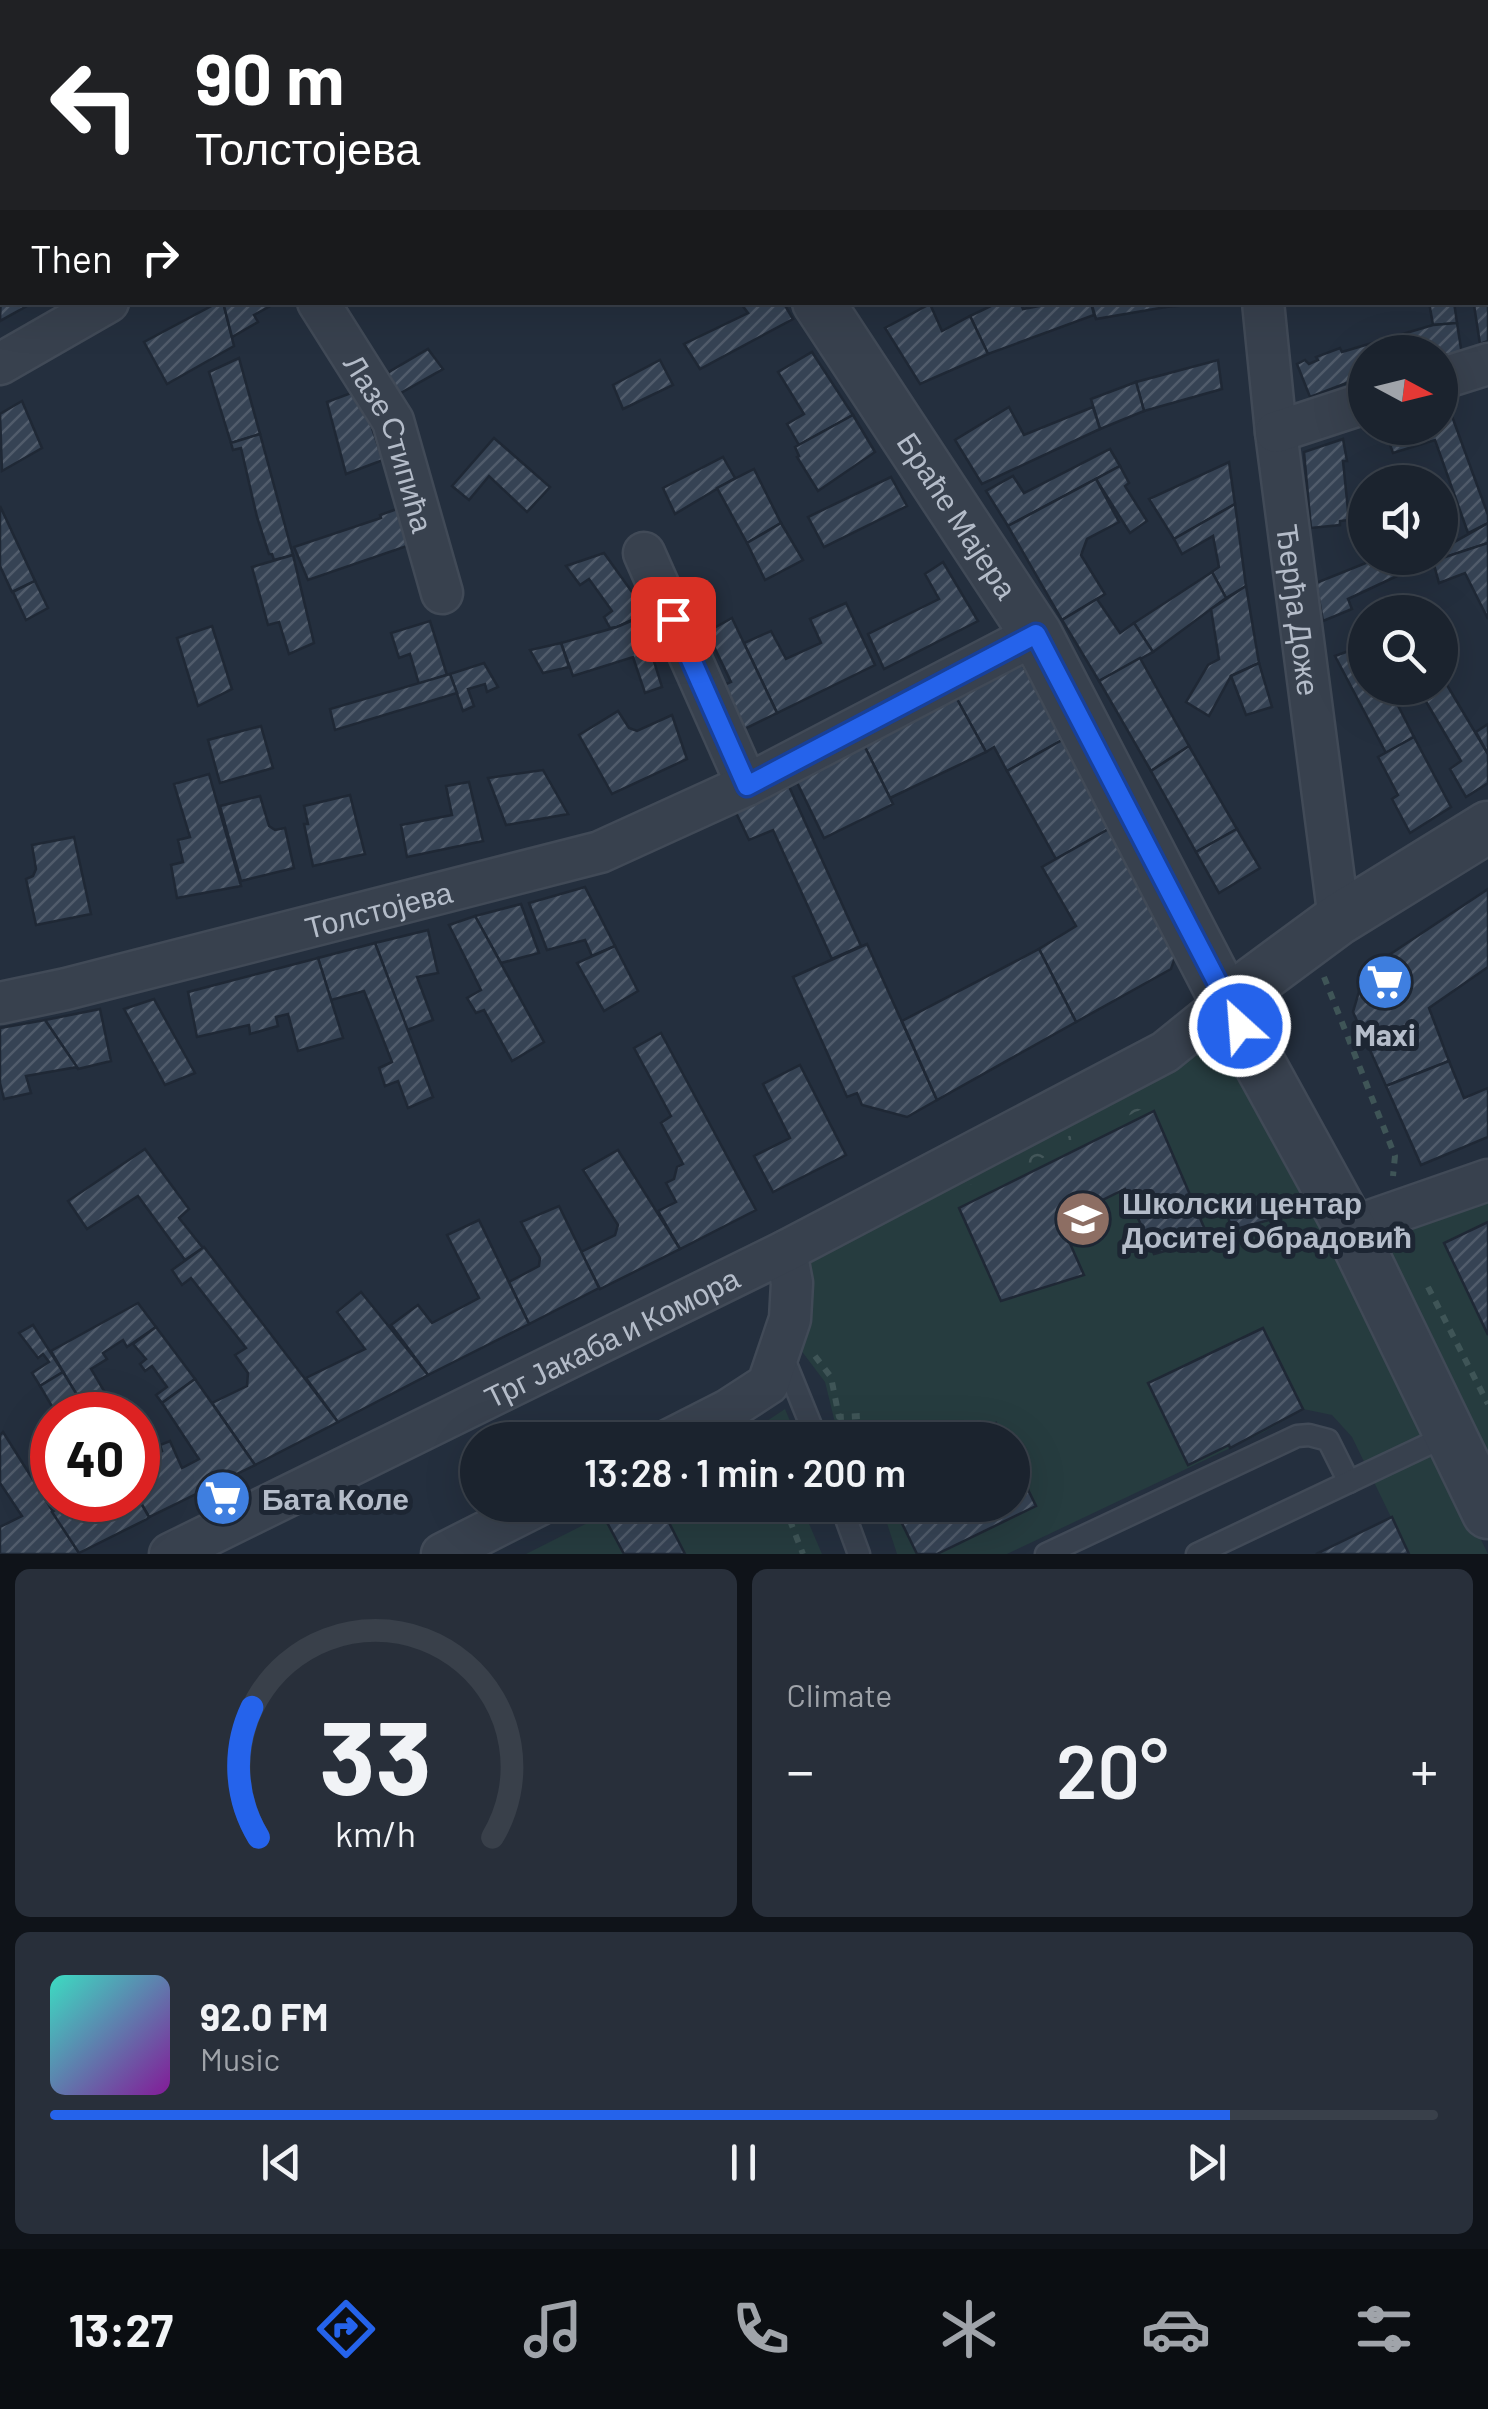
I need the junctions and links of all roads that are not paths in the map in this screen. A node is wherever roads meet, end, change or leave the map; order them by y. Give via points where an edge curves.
1 (103, 305) edge
2 (320, 305) edge
3 (820, 305) edge
4 (1263, 305) edge
5 (0, 364) edge
6 (1488, 364) edge
7 (1458, 373) edge
8 (1348, 409) edge
9 (1276, 432) junction
10 (644, 552) dead end
11 (442, 593) dead end
12 (1036, 634) junction
13 (747, 786) junction
14 (1488, 827) edge
15 (1339, 919) junction
16 (1228, 1001) junction
17 (0, 1003) edge
18 (1488, 1180) edge
19 (1350, 1228) junction
20 (786, 1252) junction
21 (797, 1352) junction
22 (704, 1422) edge
23 (814, 1422) edge
24 (1449, 1434) junction
25 (1349, 1482) junction
26 (1488, 1512) edge
27 (505, 1522) edge
28 (847, 1522) edge
29 (170, 1554) edge
30 (442, 1554) edge
31 (859, 1554) edge
32 (1046, 1554) edge
33 (1197, 1554) edge

1 - 5 street
2 - 11 street, Лазе Стипића via 393,421
3 - 12 street, Браће Мајера
4 - 9 street, Ђерђа Доже
6 - 7 street
8 - 9 street
9 - 15 street, Ђерђа Доже
10 - 13 street
12 - 13 street, Толстојева
12 - 16 street, Браће Мајера
13 - 17 street, Толстојева via 600,852
14 - 15 street
15 - 16 street
16 - 19 street, Браће Мајера
16 - 20 street, Трг Јакаба и Комора via 1165,1052
18 - 19 street
19 - 24 street, Браће Мајера
20 - 21 street
20 - 29 street, Трг Јакаба и Комора
21 - 22 street via 768,1384
21 - 23 lane
24 - 25 lane
24 - 26 street, Браће Мајера
25 - 32 lane via 1328,1440 1297,1436
25 - 33 lane
27 - 30 street
28 - 31 lane

